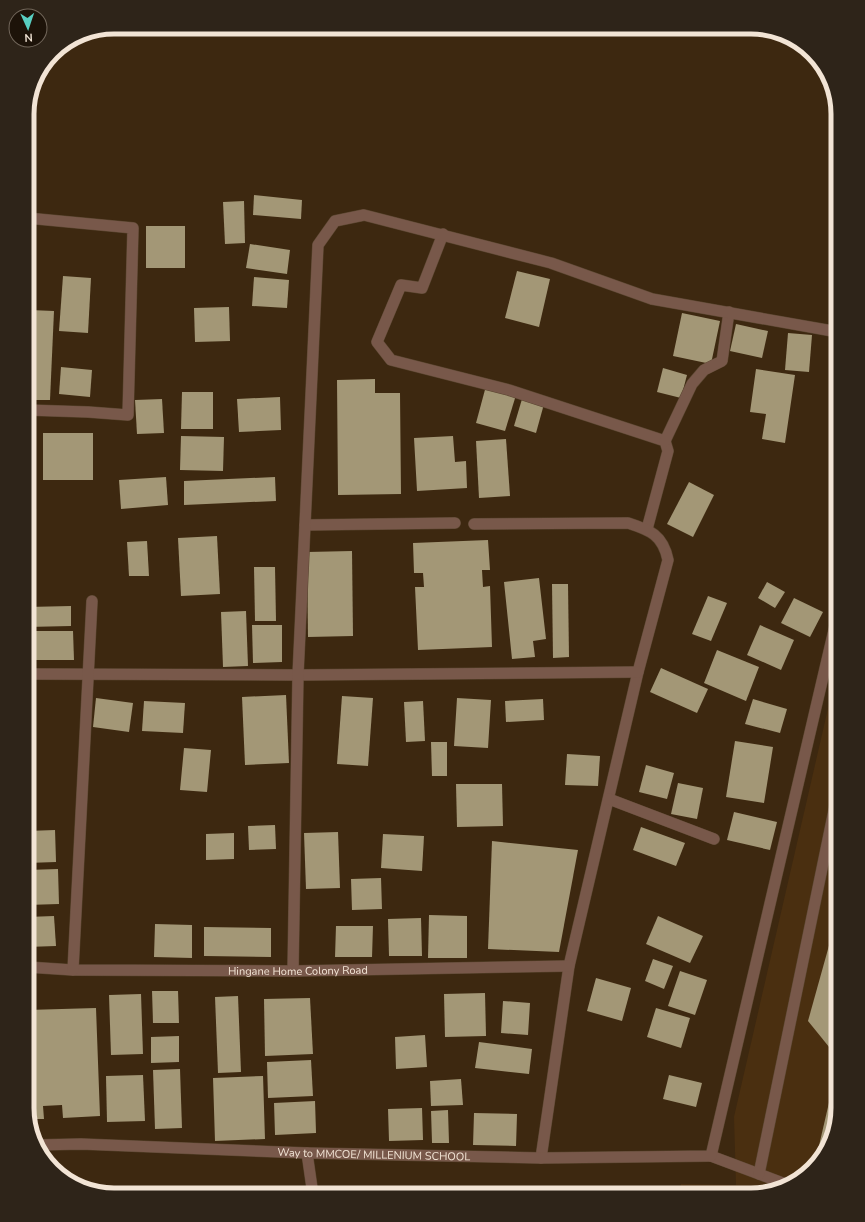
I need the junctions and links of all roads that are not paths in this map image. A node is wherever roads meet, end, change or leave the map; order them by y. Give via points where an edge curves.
1 (34, 219) edge
2 (443, 234) junction
3 (729, 312) junction
4 (831, 331) edge
5 (34, 410) edge
6 (665, 441) junction
7 (455, 523) dead end
8 (474, 524) dead end
9 (305, 525) junction
10 (647, 529) junction
11 (92, 601) dead end
12 (831, 643) edge
13 (638, 672) junction
14 (34, 674) edge
15 (87, 674) junction
16 (298, 675) junction
17 (609, 799) junction
18 (831, 825) edge
19 (714, 839) dead end
20 (569, 966) junction
21 (34, 967) edge
22 (73, 970) junction
23 (293, 971) junction
24 (43, 1145) edge
25 (307, 1153) junction
26 (711, 1156) junction
27 (540, 1158) junction
28 (759, 1174) junction
29 (781, 1182) edge
30 (312, 1188) edge

1 - 5 street via 133,228 128,415
2 - 3 street via 551,262 652,299
2 - 6 street via 422,288 401,285 377,342 391,360 508,390
2 - 9 street via 364,215 335,221 318,245
3 - 4 street
3 - 6 street via 722,361 704,370 692,384
6 - 10 street via 668,451
7 - 9 street
8 - 10 street via 628,524
9 - 16 street
10 - 13 street via 658,537 665,548 668,560
11 - 15 street
12 - 26 street
13 - 16 street
13 - 17 street
14 - 15 street
15 - 16 street
15 - 22 street
16 - 23 street
17 - 19 street
17 - 20 street
18 - 28 street
20 - 23 street, Hingane Home Colony Road
20 - 27 street
21 - 22 street, Hingane Home Colony Road
22 - 23 street, Hingane Home Colony Road
24 - 25 street, Way to MMCOE/ MILLENIUM SCHOOL via 81,1144
25 - 27 street, Way to MMCOE/ MILLENIUM SCHOOL
25 - 30 street
26 - 27 street, Way to MMCOE/ MILLENIUM SCHOOL
26 - 28 street
28 - 29 street

